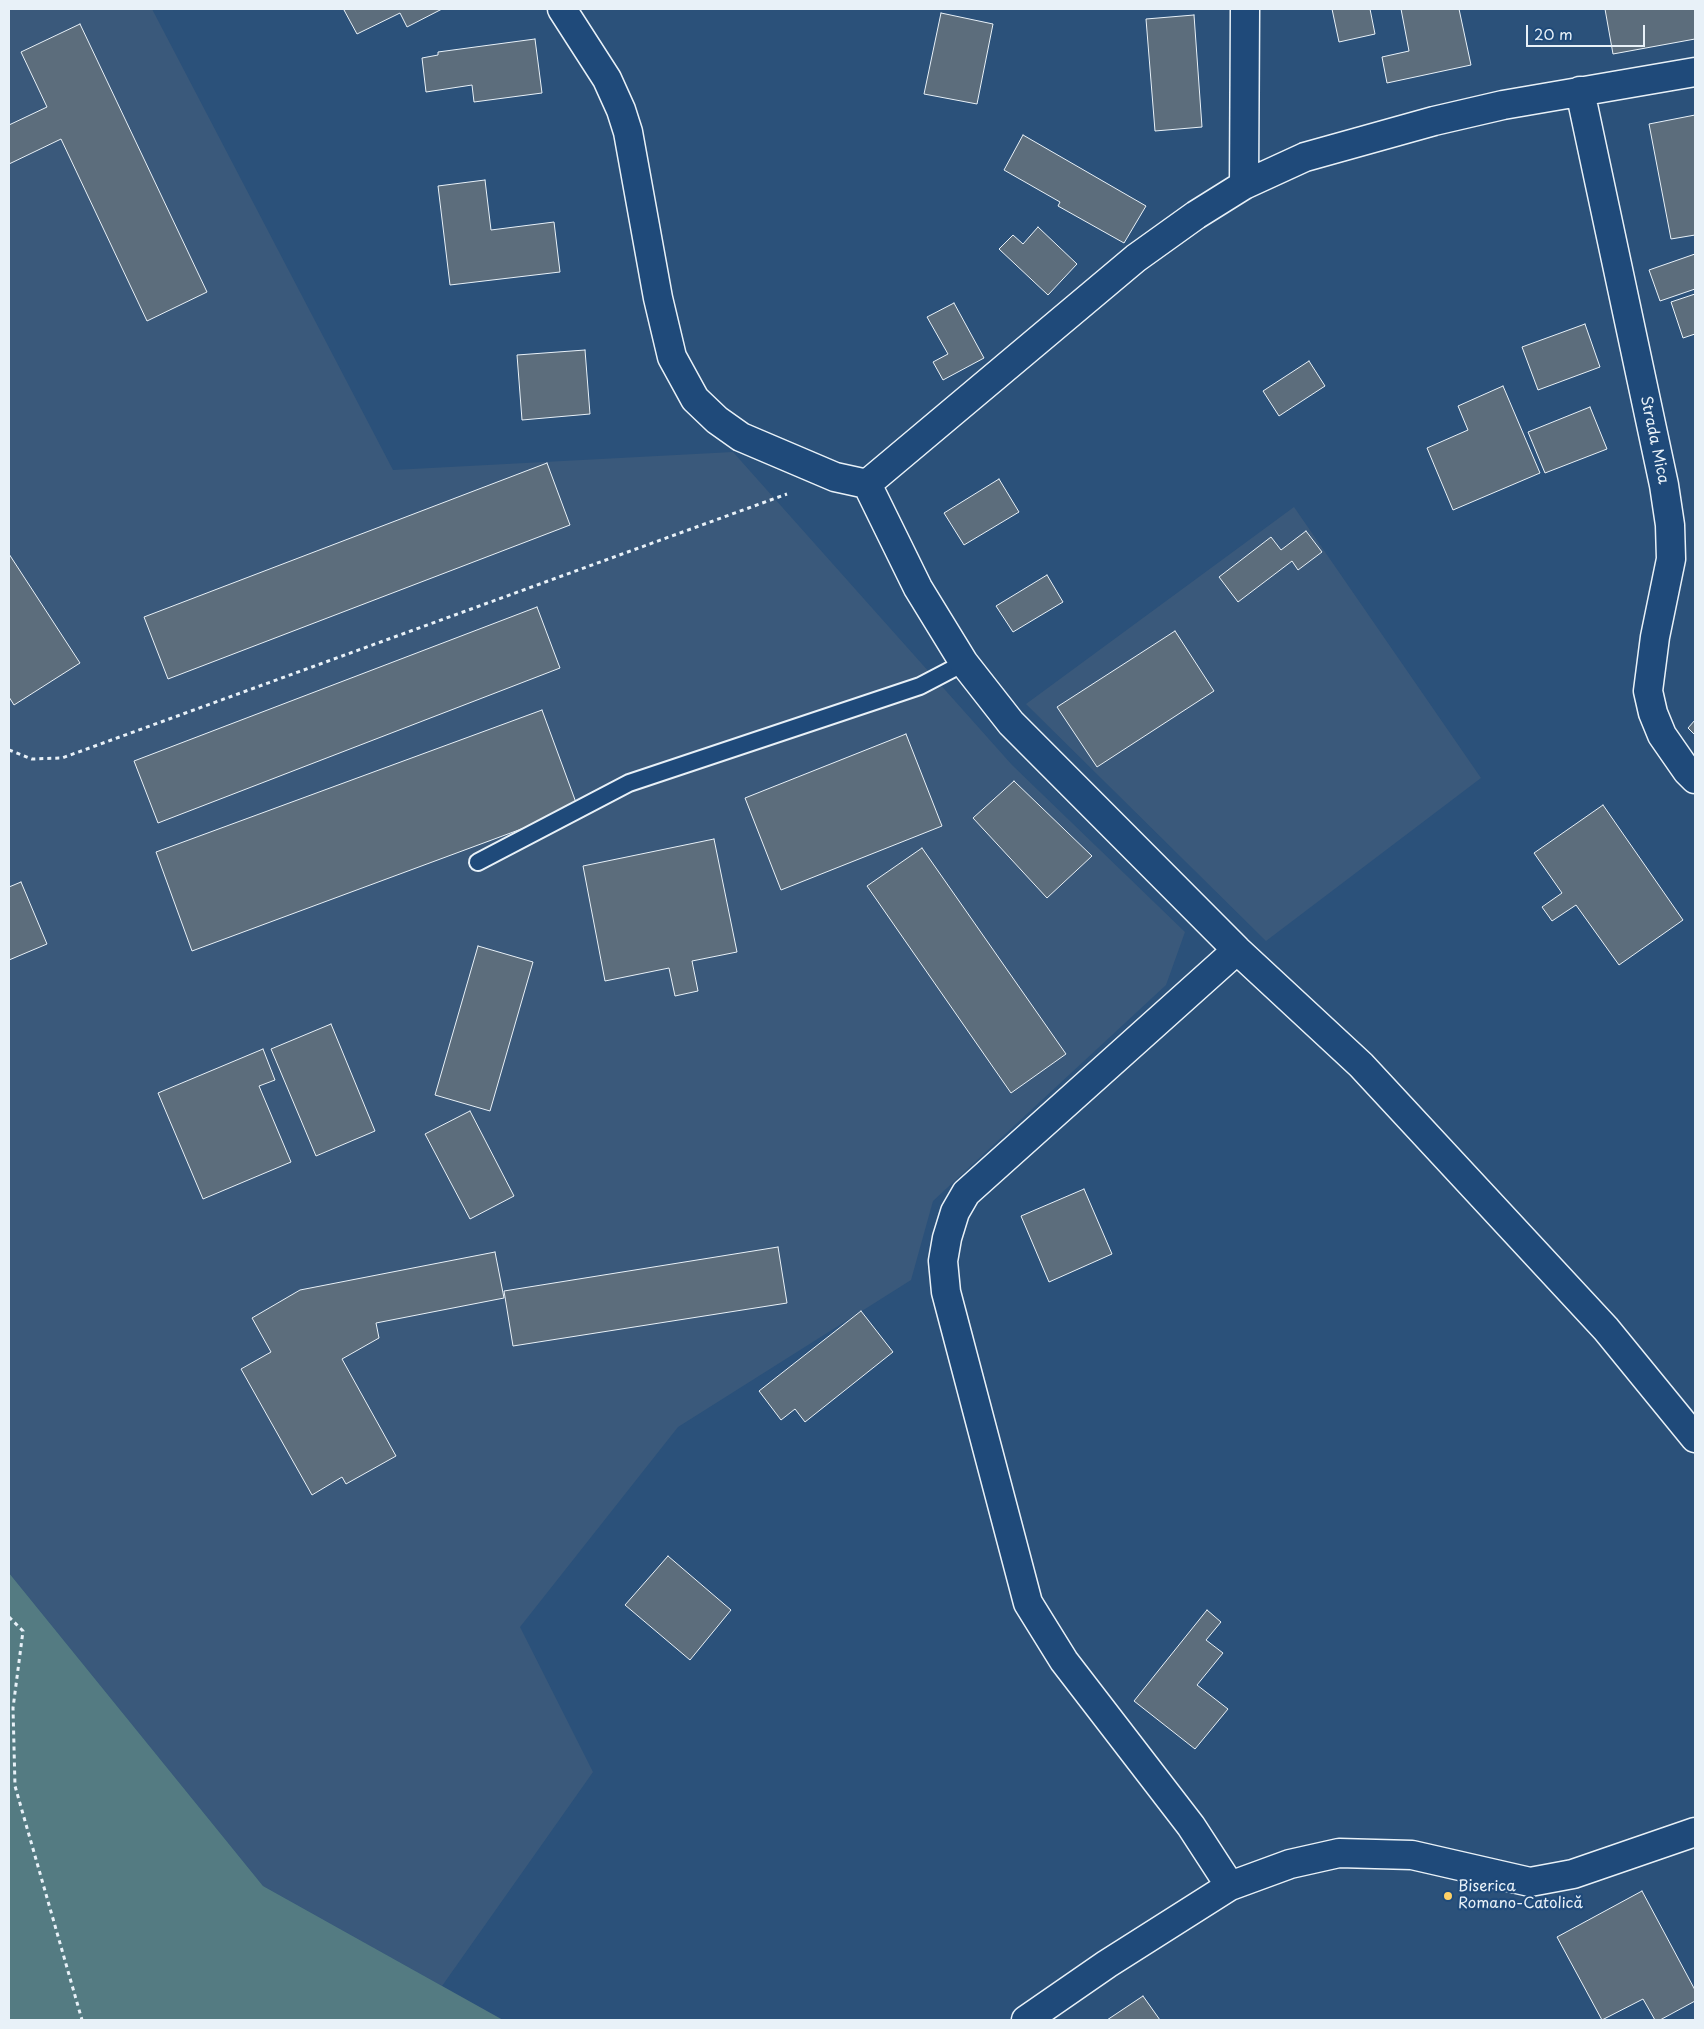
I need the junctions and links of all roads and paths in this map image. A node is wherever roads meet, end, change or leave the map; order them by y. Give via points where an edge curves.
1 (562, 9) edge
2 (1245, 9) edge
3 (1695, 72) edge
4 (1580, 91) junction
5 (1244, 185) junction
6 (835, 477) junction
7 (867, 484) junction
8 (964, 663) junction
9 (9, 750) edge
10 (1695, 779) edge
11 (478, 862) dead end
12 (1237, 950) junction
13 (1695, 1438) edge
14 (9, 1617) edge
15 (1695, 1832) edge
16 (1230, 1886) junction
17 (82, 2020) edge
18 (1026, 2020) edge

1 - 6 street via 607,79 621,110 672,357 695,399 741,437
2 - 5 street
3 - 4 street
4 - 5 street via 1503,105 1369,138 1304,158
4 - 10 street, Strada Mica via 1670,525 1671,559 1648,691 1662,735
5 - 7 street via 1136,258
6 - 7 street
6 - 9 path via 62,758 32,759
7 - 8 street via 918,588
8 - 11 lane via 920,686 629,783
8 - 12 street via 1010,722
12 - 13 street via 1361,1065 1606,1329
12 - 16 street via 966,1193 946,1238 943,1261 946,1292 1028,1603 1064,1661 1192,1826
14 - 17 path via 23,1631 12,1708 15,1786
15 - 16 street via 1573,1874 1530,1882 1412,1855 1339,1853 1290,1864
16 - 18 street

